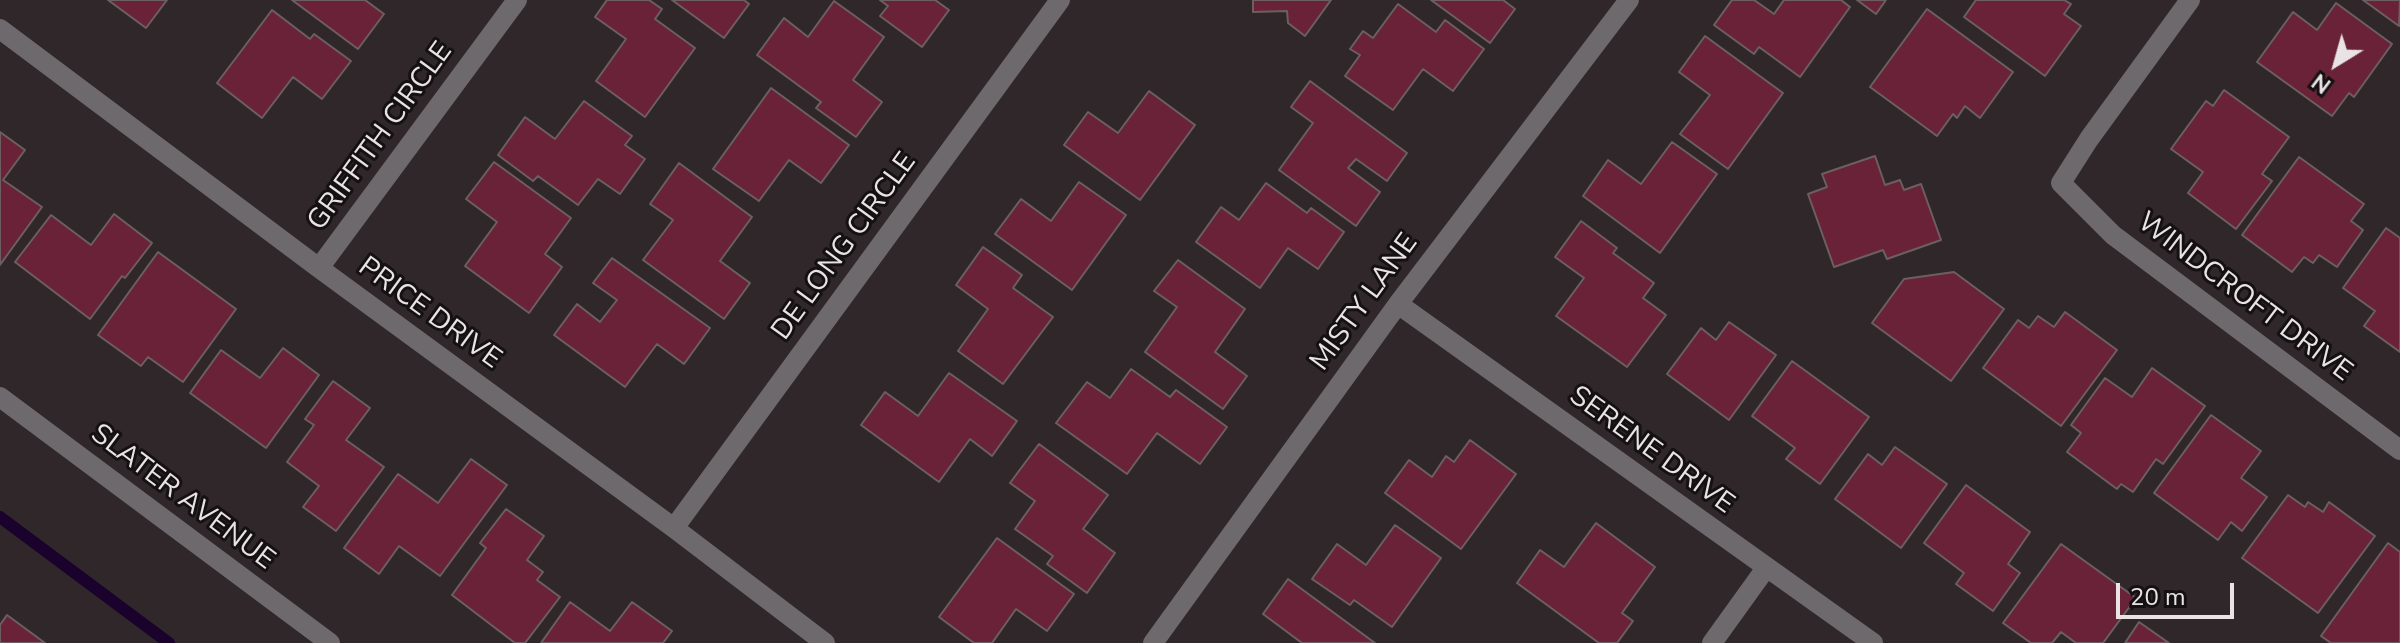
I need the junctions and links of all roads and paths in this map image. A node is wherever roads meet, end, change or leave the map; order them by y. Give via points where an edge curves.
1 (517, 0) edge
2 (1060, 0) edge
3 (1629, 0) edge
4 (2190, 0) edge
5 (0, 29) edge
6 (319, 268) junction
7 (1398, 304) junction
8 (0, 397) edge
9 (2400, 450) edge
10 (674, 528) junction
11 (1766, 568) junction
12 (330, 643) edge
13 (825, 643) edge
14 (1153, 643) edge
15 (1712, 643) edge
16 (1873, 643) edge

1 - 6 street, GRIFFITH CIRCLE
2 - 10 street, DE LONG CIRCLE
3 - 7 street, MISTY LANE
4 - 9 street, WINDCROFT DRIVE via 2061,183 2113,235
5 - 6 street, PRICE DRIVE
6 - 10 street, PRICE DRIVE
7 - 11 street, SERENE DRIVE
7 - 14 street, MISTY LANE
8 - 12 street, SLATER AVENUE
10 - 13 street, PRICE DRIVE
11 - 15 street
11 - 16 street, SERENE DRIVE

